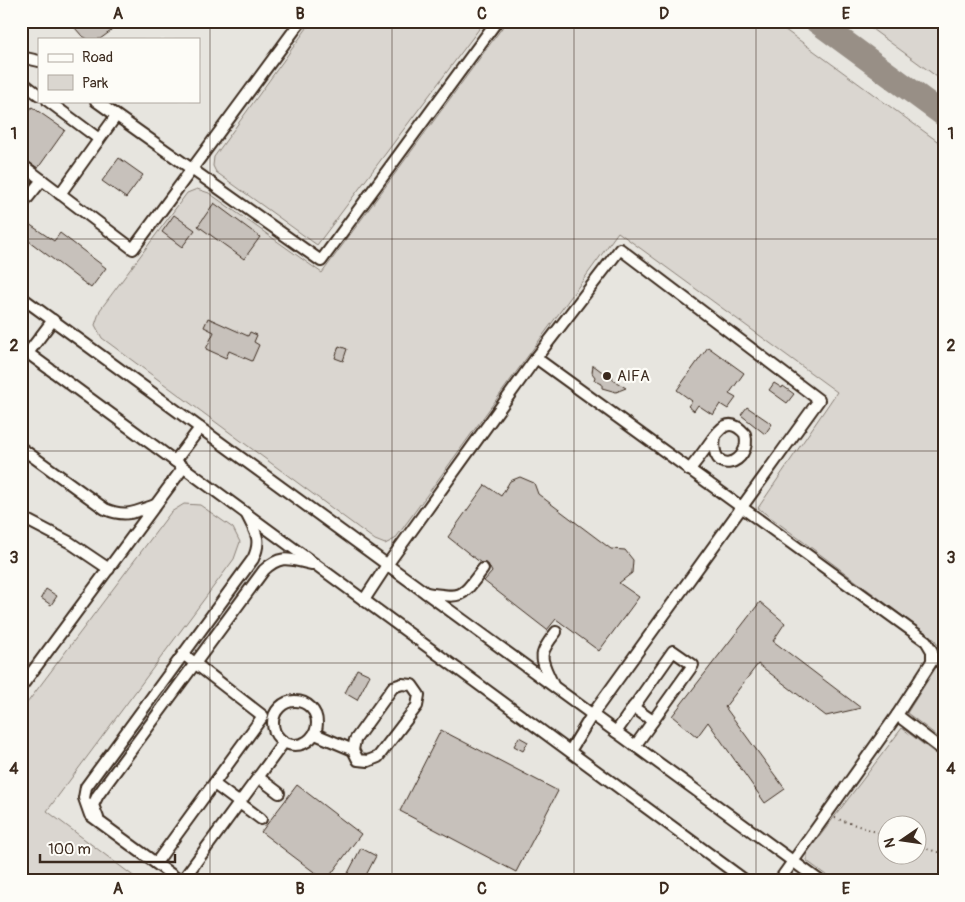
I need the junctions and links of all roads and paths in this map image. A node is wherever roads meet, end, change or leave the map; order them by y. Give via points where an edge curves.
1 (301, 21) edge
2 (497, 21) edge
3 (21, 57) edge
4 (38, 61) edge
5 (23, 87) edge
6 (38, 94) edge
7 (49, 102) edge
8 (97, 102) edge
9 (116, 116) junction
10 (99, 139) junction
11 (21, 164) edge
12 (191, 170) junction
13 (42, 180) junction
14 (60, 194) junction
15 (21, 206) edge
16 (21, 297) edge
17 (21, 304) edge
18 (53, 320) junction
19 (24, 349) edge
20 (536, 358) junction
21 (200, 428) junction
22 (715, 436) junction
23 (21, 448) edge
24 (736, 460) junction
25 (179, 464) junction
26 (689, 470) junction
27 (727, 471) dead end
28 (156, 504) junction
29 (741, 508) junction
30 (246, 513) junction
31 (21, 517) edge
32 (316, 565) junction
33 (387, 565) junction
34 (109, 569) junction
35 (483, 569) dead end
36 (426, 593) junction
37 (364, 600) junction
38 (556, 632) dead end
39 (183, 654) junction
40 (196, 664) junction
41 (25, 673) edge
42 (553, 686) junction
43 (21, 687) edge
44 (633, 707) junction
45 (269, 715) junction
46 (592, 715) junction
47 (897, 715) junction
48 (653, 721) junction
49 (616, 732) junction
50 (315, 734) junction
51 (284, 742) junction
52 (635, 746) junction
53 (353, 750) junction
54 (570, 751) junction
55 (944, 751) edge
56 (258, 777) junction
57 (214, 784) junction
58 (279, 793) dead end
59 (239, 803) junction
60 (826, 813) junction
61 (261, 820) dead end
62 (103, 826) junction
63 (878, 833) edge
64 (928, 849) edge
65 (944, 854) edge
66 (792, 860) junction
67 (156, 863) junction
68 (181, 881) edge
69 (746, 881) edge
70 (779, 881) edge
71 (820, 881) edge

1 - 12 street
2 - 12 street via 321,261
3 - 4 street
5 - 6 street
7 - 10 street
8 - 9 street
9 - 10 street
9 - 12 street
10 - 14 street
11 - 13 street
12 - 14 street via 133,248
13 - 14 street
13 - 15 street
16 - 18 street
17 - 18 street
18 - 19 street
18 - 21 street
19 - 25 street
20 - 26 street
20 - 29 street via 620,248 819,400
20 - 33 street
21 - 25 street
21 - 33 street
22 - 24 street via 715,454 723,462
22 - 24 street via 729,425 738,427 745,434 746,445
22 - 26 street
23 - 28 street via 105,510 118,515 131,514
24 - 27 street
25 - 28 street
25 - 30 street
26 - 29 street
28 - 34 street
29 - 46 street
29 - 47 street via 926,641 932,651 932,661
30 - 32 street
30 - 39 street via 257,536 258,548
31 - 34 street via 69,542
32 - 37 street
32 - 40 street via 284,558 273,562
33 - 36 street
33 - 37 street
34 - 41 street
35 - 36 street via 464,594 454,597
36 - 42 street
37 - 54 street
38 - 42 street via 542,650 542,660
39 - 40 street
39 - 62 street via 86,787 86,808 90,816
40 - 45 street
40 - 62 street via 98,795 93,805
41 - 43 street
42 - 46 street
44 - 48 street
44 - 48 street via 673,651 693,665
44 - 49 street
45 - 50 street via 291,700 306,703 315,713
45 - 51 street via 274,730
45 - 57 street
46 - 49 street
46 - 54 street
47 - 55 street
47 - 60 street
48 - 52 street
49 - 52 street
50 - 51 street via 298,745
50 - 53 street
51 - 56 street
52 - 66 street
53 - 53 street via 355,740 393,687 412,685 418,695 417,706 378,758 358,760
54 - 69 street
56 - 58 street
56 - 59 street
57 - 59 street
57 - 67 street
59 - 61 street
59 - 68 street
60 - 63 path
60 - 66 street
62 - 67 street
64 - 65 path
66 - 70 street
66 - 71 street
67 - 68 street

